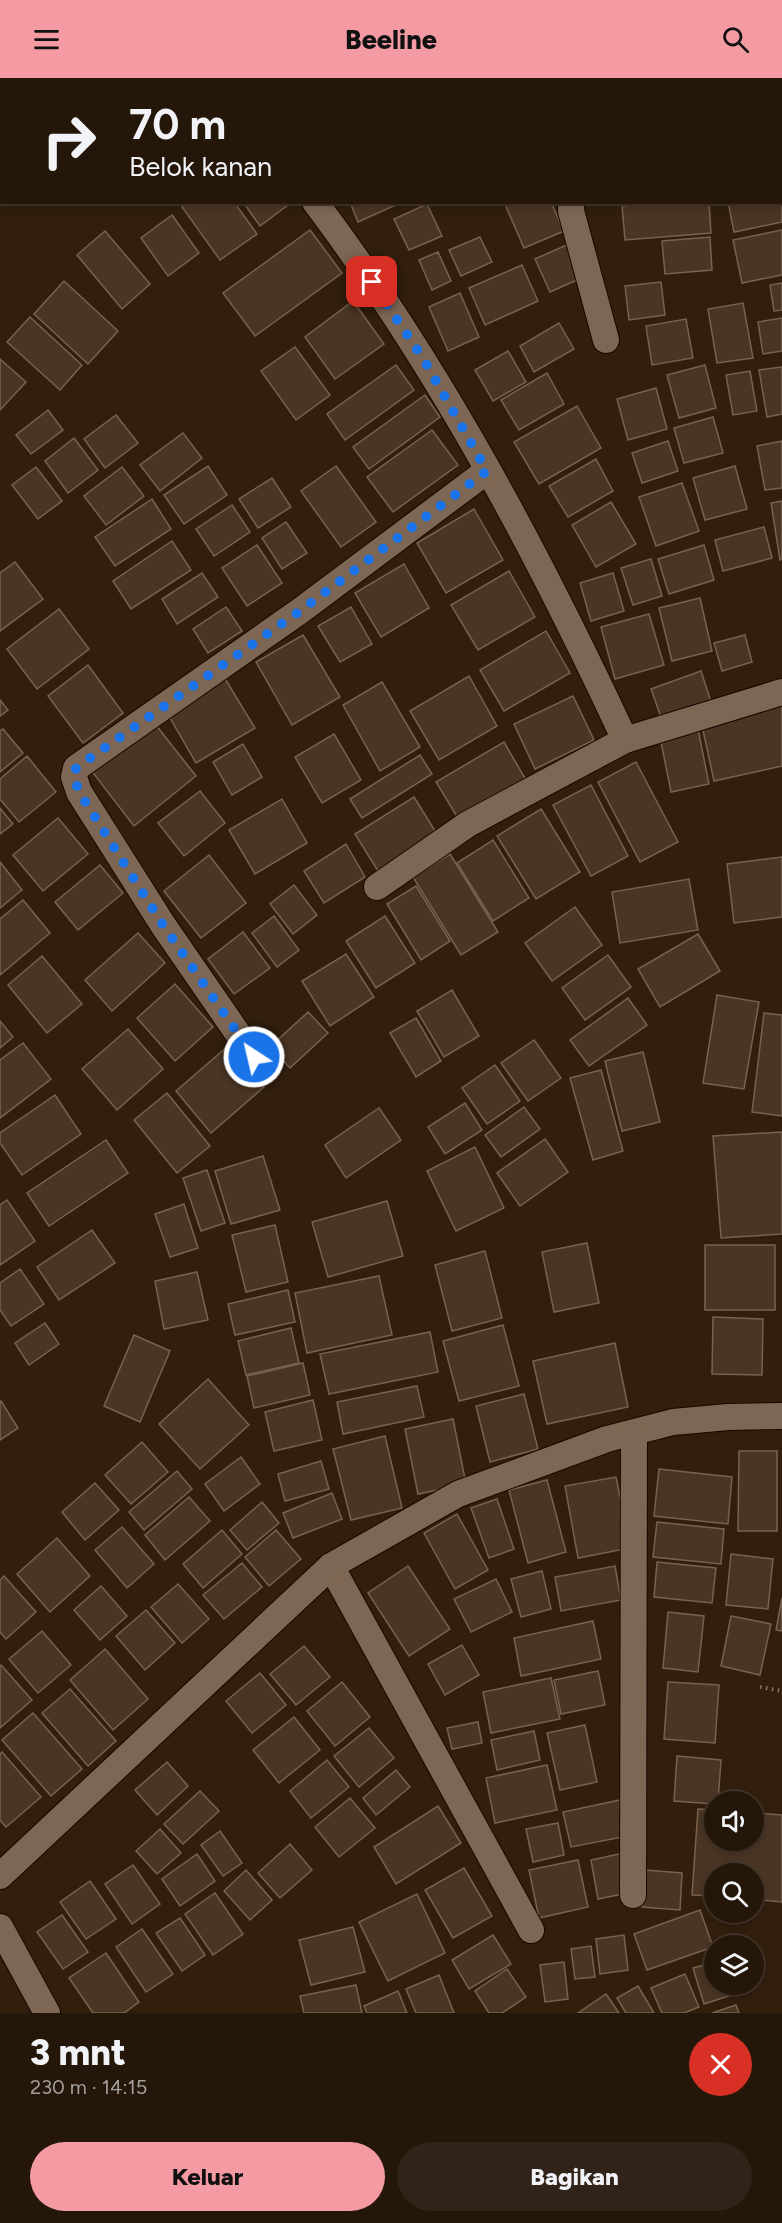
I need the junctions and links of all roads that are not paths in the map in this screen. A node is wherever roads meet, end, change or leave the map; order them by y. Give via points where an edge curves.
1 (317, 204) edge
2 (571, 204) edge
3 (606, 340) dead end
4 (487, 471) junction
5 (782, 692) edge
6 (625, 740) junction
7 (377, 887) dead end
8 (254, 1057) dead end
9 (782, 1416) edge
10 (634, 1433) junction
11 (331, 1566) junction
12 (0, 1876) edge
13 (633, 1895) dead end
14 (0, 1927) edge
15 (531, 1930) dead end
16 (47, 2013) edge

1 - 4 street via 424,360
2 - 3 street
4 - 6 street via 576,636
4 - 8 street via 300,611 76,768 74,777 79,792 163,925
5 - 6 street
6 - 7 street via 468,824
9 - 10 street via 673,1422
10 - 11 street via 607,1439 458,1494
10 - 13 street
11 - 12 street
11 - 15 street
14 - 16 street

